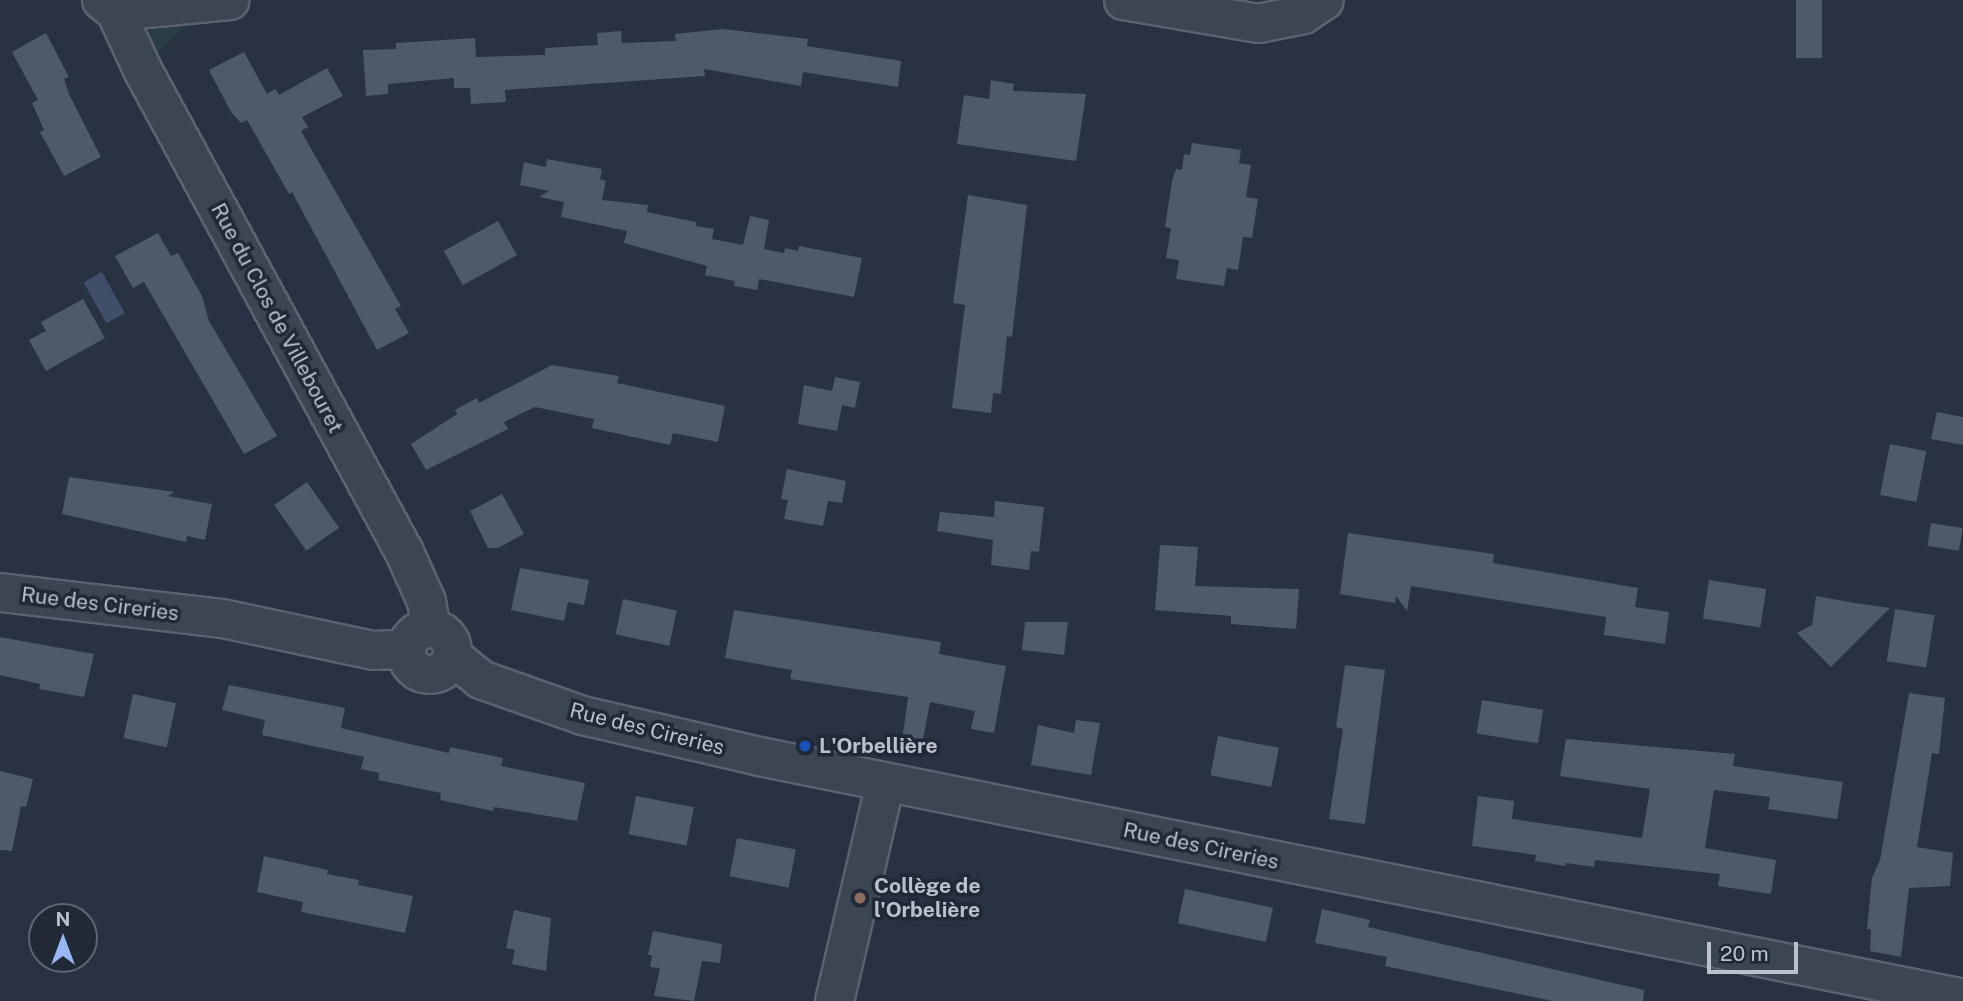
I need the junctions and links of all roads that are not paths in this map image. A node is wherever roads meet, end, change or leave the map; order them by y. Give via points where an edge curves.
1 (228, 0) edge
2 (1123, 0) edge
3 (1324, 0) edge
4 (108, 5) edge
5 (0, 592) edge
6 (430, 644) junction
7 (885, 782) junction
8 (1963, 998) edge
9 (834, 1001) edge

1 - 4 street
2 - 3 street via 1258,23 1303,14
4 - 6 street, Rue du Clos de Villebouret via 404,552 426,601
5 - 6 street, Rue des Cireries via 222,618 373,650
6 - 7 street, Rue des Cireries via 480,679 582,715
7 - 8 street, Rue des Cireries
7 - 9 street

